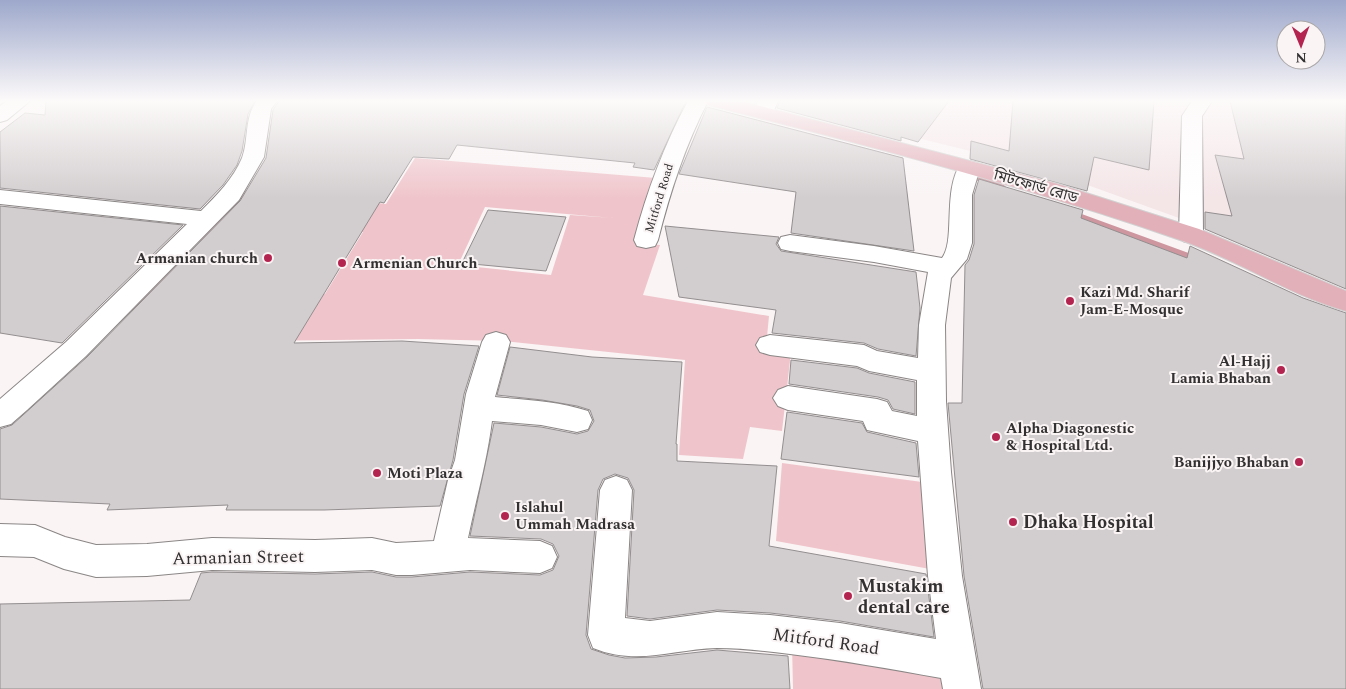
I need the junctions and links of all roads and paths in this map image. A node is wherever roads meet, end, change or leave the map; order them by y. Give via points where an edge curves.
1 (256, 133) edge
2 (682, 133) edge
3 (853, 133) edge
4 (1192, 133) edge
5 (969, 168) junction
6 (0, 197) edge
7 (207, 219) junction
8 (1191, 235) junction
9 (646, 240) dead end
10 (790, 243) dead end
11 (946, 268) junction
12 (1346, 302) edge
13 (496, 342) dead end
14 (770, 345) dead end
15 (932, 372) junction
16 (788, 398) dead end
17 (480, 408) junction
18 (0, 415) edge
19 (577, 420) dead end
20 (932, 431) junction
21 (616, 490) dead end
22 (0, 540) edge
23 (448, 556) junction
24 (540, 557) dead end
25 (961, 675) edge

1 - 7 street via 253,156 230,195
2 - 9 street, Mitford Road via 664,174
3 - 5 main road, মিটফোর্ড রোড
4 - 8 street
5 - 8 main road, মিটফোর্ড রোড via 1050,189
5 - 11 street, Mitford Road via 961,195 960,243 955,259
6 - 7 street
7 - 18 street via 76,349
8 - 12 main road, মিটফোর্ড রোড
10 - 11 street
11 - 15 street, Mitford Road via 939,274 932,326
13 - 17 street
14 - 15 street via 864,356 869,360
15 - 20 street, Mitford Road
16 - 20 street via 877,411 878,421
17 - 19 street
17 - 23 street
20 - 25 street, Mitford Road via 945,576
21 - 25 street, Mitford Road via 606,635 650,639 717,630 770,633 840,641
22 - 23 street, Armanian Street via 35,542 96,561 212,554 372,554 412,559
23 - 24 street, Armanian Street

